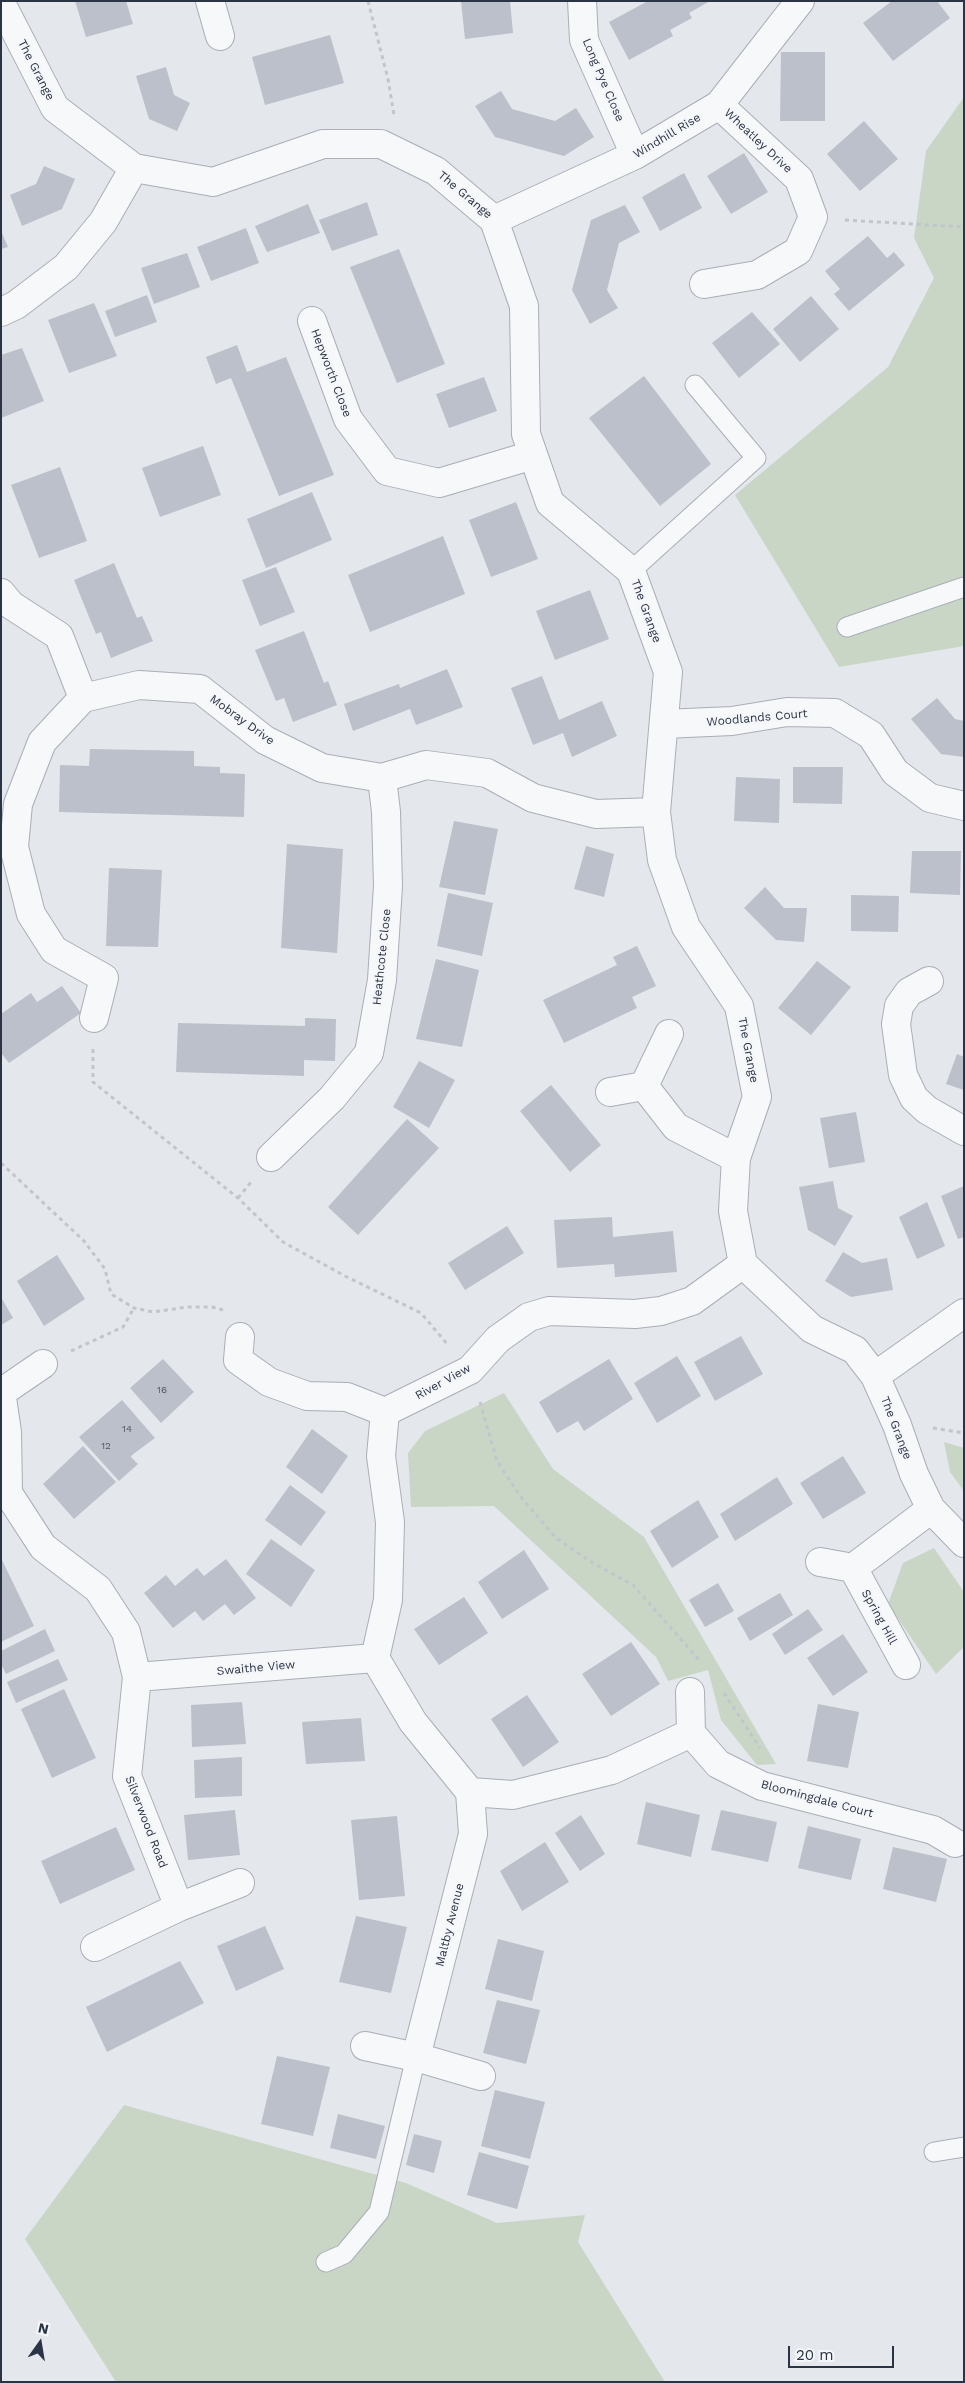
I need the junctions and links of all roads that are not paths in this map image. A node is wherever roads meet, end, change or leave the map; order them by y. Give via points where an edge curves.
1 (210, 1) edge
2 (582, 1) edge
3 (800, 1) edge
4 (1, 2) edge
5 (220, 36) dead end
6 (719, 104) junction
7 (635, 155) junction
8 (134, 168) junction
9 (494, 220) junction
10 (704, 284) dead end
11 (1, 312) edge
12 (312, 321) dead end
13 (695, 384) dead end
14 (533, 455) junction
15 (631, 570) junction
16 (964, 587) edge
17 (1, 593) edge
18 (847, 627) dead end
19 (83, 698) junction
20 (664, 724) junction
21 (382, 778) junction
22 (964, 806) edge
23 (656, 812) junction
24 (8, 847) edge
25 (929, 981) dead end
26 (94, 1018) road end
27 (669, 1034) dead end
28 (644, 1086) junction
29 (610, 1092) dead end
30 (964, 1131) edge
31 (271, 1157) dead end
32 (736, 1158) junction
33 (743, 1264) junction
34 (964, 1313) edge
35 (240, 1337) road end
36 (43, 1364) road end
37 (875, 1376) junction
38 (2, 1392) edge
39 (386, 1412) junction
40 (5, 1494) edge
41 (931, 1509) junction
42 (964, 1543) edge
43 (820, 1562) dead end
44 (853, 1568) junction
45 (376, 1658) junction
46 (906, 1665) dead end
47 (138, 1677) junction
48 (690, 1692) dead end
49 (691, 1734) junction
50 (470, 1792) junction
51 (955, 1843) dead end
52 (240, 1883) dead end
53 (180, 1907) junction
54 (95, 1947) dead end
55 (365, 2046) dead end
56 (416, 2057) junction
57 (482, 2076) dead end
58 (964, 2147) edge
59 (934, 2152) dead end
60 (326, 2262) dead end

1 - 5 street
2 - 7 street, Long Pye Close via 584,40
3 - 6 street, Windhill Rise
4 - 8 street, The Grange via 55,108
6 - 7 street, Windhill Rise
6 - 10 street, Wheatley Drive via 799,179 813,217 798,251 757,274
7 - 9 street, Windhill Rise
8 - 9 street, The Grange via 213,182 323,144 381,144 436,170
8 - 11 street via 103,222 66,267 16,305
9 - 14 street, The Grange via 524,306 526,434
12 - 14 street, Hepworth Close via 348,419 387,471 439,483
13 - 15 lane via 756,458
14 - 15 street, The Grange via 550,503
15 - 20 street, The Grange via 668,672
16 - 18 lane
17 - 19 street via 11,606 59,636
19 - 21 street, Mobray Drive via 139,685 200,689 265,740 322,768
19 - 24 street via 42,742 18,804
20 - 22 street, Woodlands Court via 732,721 786,712 835,713 871,735 895,772 930,798
20 - 23 street, The Grange
21 - 23 street, Mobray Drive via 426,765 486,773 533,798 596,814
21 - 31 street, Heathcote Close via 388,886 382,980 369,1053 332,1098
23 - 32 street, The Grange via 662,860 686,927 739,1006 757,1097
24 - 26 street via 31,914 54,950 104,978
25 - 30 street via 909,992 899,1006 896,1024 903,1076 914,1098 927,1110
27 - 28 street
28 - 29 street
28 - 32 street via 676,1127
32 - 33 street, The Grange via 733,1211
33 - 37 street, The Grange via 812,1329 855,1350
33 - 39 street, River View via 692,1301 661,1311 635,1314 549,1311 529,1317 498,1339 470,1370
34 - 37 street
35 - 39 street via 238,1360 269,1382 306,1396 347,1397
36 - 38 street, Silverwood Road
37 - 41 street, The Grange
38 - 40 street, Silverwood Road via 7,1432
39 - 45 street via 381,1456 390,1522 388,1600
40 - 47 street, Silverwood Road via 43,1547 98,1588 126,1632
41 - 42 street, The Grange
41 - 44 street
43 - 44 street
44 - 46 street, Spring Hill
45 - 47 street, Swaithe View
45 - 50 street via 413,1722
47 - 53 street, Silverwood Road via 127,1776
48 - 49 street
49 - 50 street via 612,1770 513,1795
49 - 51 street, Bloomingdale Court via 718,1764 762,1786 933,1830
50 - 56 street, Maltby Avenue via 473,1834
52 - 53 street
53 - 54 street
55 - 56 street
56 - 57 street
56 - 60 lane via 379,2212 344,2254
58 - 59 lane

